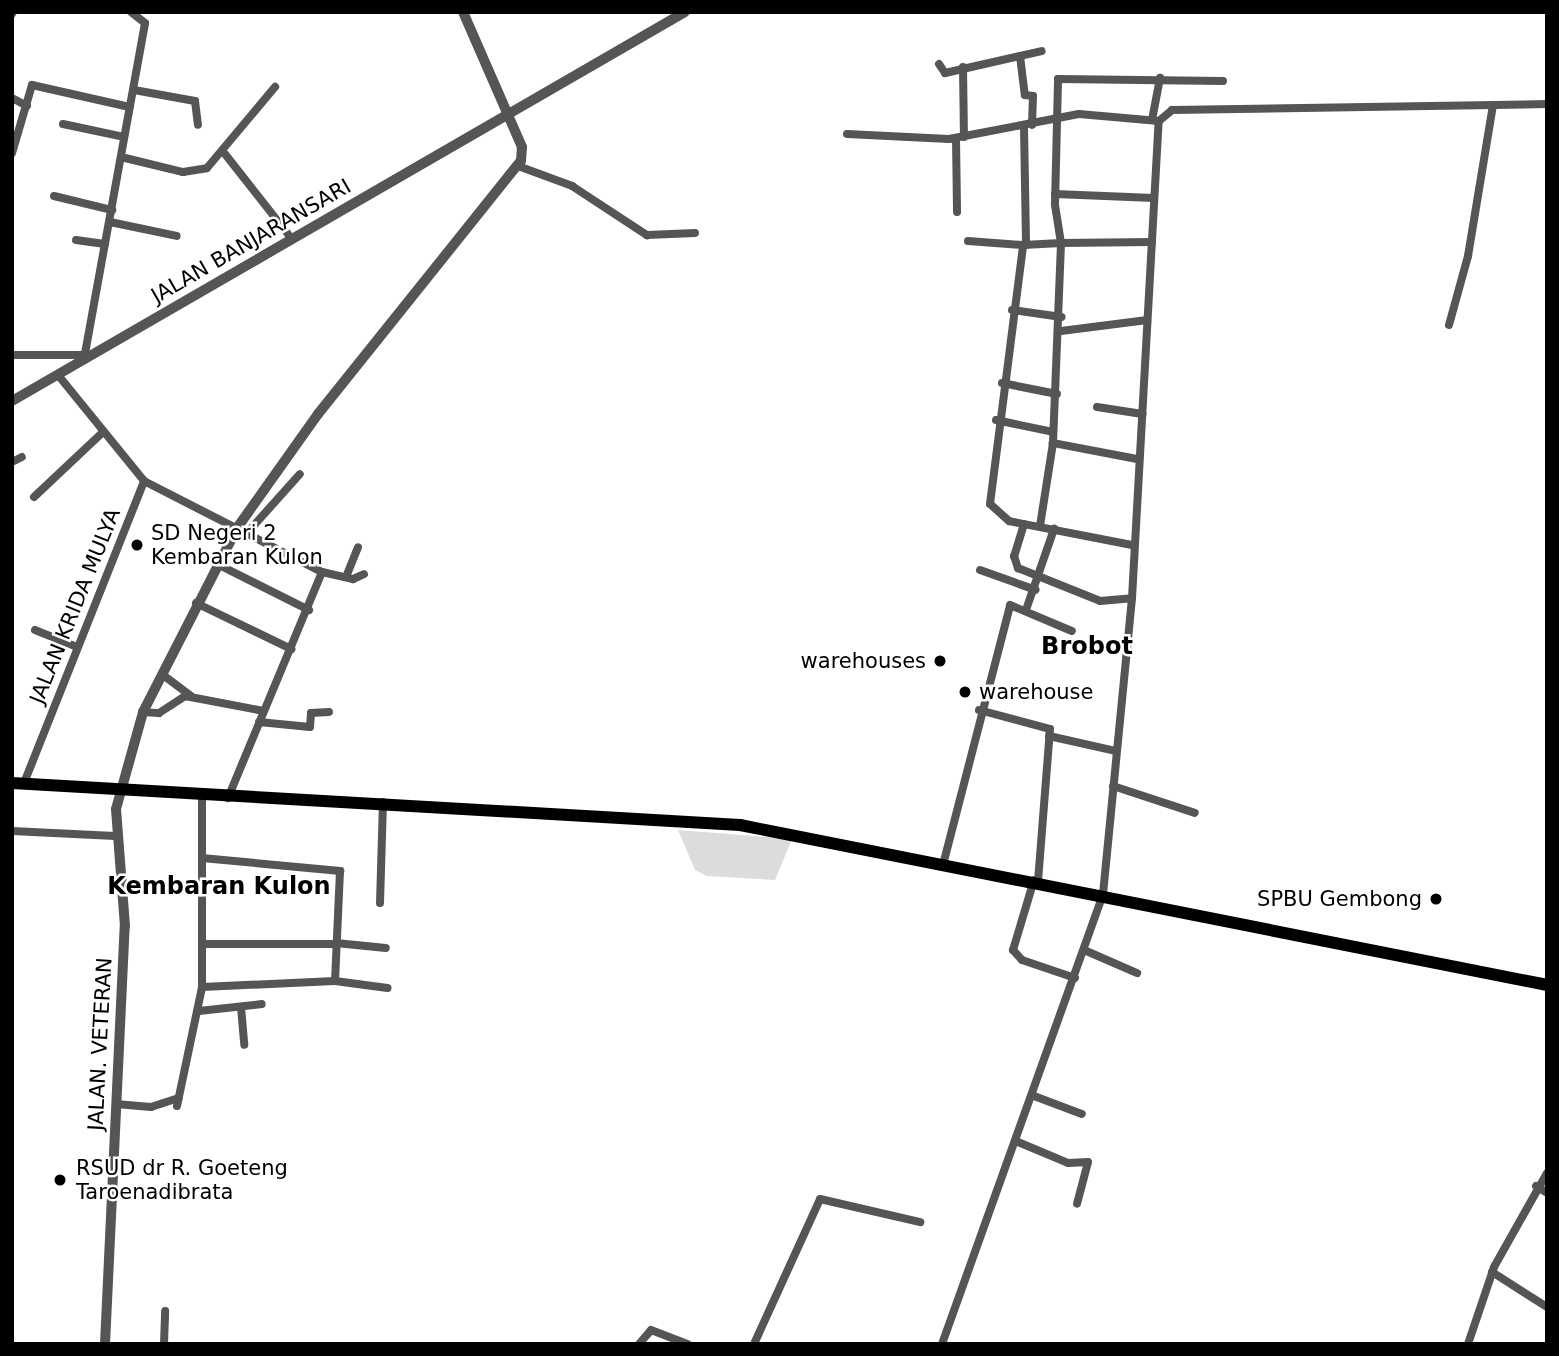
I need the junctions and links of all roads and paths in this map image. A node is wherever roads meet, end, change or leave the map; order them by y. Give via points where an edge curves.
1 (131, 12) edge
2 (463, 12) edge
3 (685, 12) edge
4 (1042, 51) dead end
5 (1020, 56) junction
6 (939, 64) dead end
7 (963, 67) junction
8 (1160, 78) junction
9 (1223, 81) dead end
10 (275, 87) dead end
11 (134, 90) junction
12 (12, 98) edge
13 (1547, 104) edge
14 (1493, 105) junction
15 (27, 106) junction
16 (130, 107) junction
17 (509, 114) junction
18 (1058, 117) junction
19 (1155, 120) junction
20 (63, 124) dead end
21 (198, 125) dead end
22 (1028, 126) junction
23 (847, 134) dead end
24 (124, 137) junction
25 (960, 137) junction
26 (12, 153) edge
27 (225, 154) junction
28 (121, 157) junction
29 (518, 166) junction
30 (1055, 194) junction
31 (54, 196) dead end
32 (1154, 198) junction
33 (112, 210) junction
34 (957, 212) dead end
35 (110, 222) junction
36 (695, 233) dead end
37 (177, 236) dead end
38 (292, 239) junction
39 (76, 240) dead end
40 (968, 241) dead end
41 (1152, 242) junction
42 (1061, 243) junction
43 (104, 244) junction
44 (1024, 244) junction
45 (1012, 310) junction
46 (1062, 317) junction
47 (1147, 320) junction
48 (1450, 325) dead end
49 (1061, 331) junction
50 (12, 355) edge
51 (84, 357) junction
52 (58, 374) junction
53 (1002, 383) junction
54 (1057, 394) junction
55 (12, 401) edge
56 (1097, 407) dead end
57 (1142, 414) junction
58 (996, 420) junction
59 (103, 432) junction
60 (1053, 432) junction
61 (1053, 443) junction
62 (22, 457) dead end
63 (1137, 459) junction
64 (12, 463) edge
65 (300, 474) dead end
66 (144, 481) junction
67 (34, 497) dead end
68 (1024, 524) junction
69 (1040, 526) junction
70 (1054, 529) junction
71 (242, 530) junction
72 (1132, 545) junction
73 (358, 547) dead end
74 (217, 564) junction
75 (979, 570) dead end
76 (322, 572) junction
77 (364, 574) dead end
78 (346, 577) junction
79 (1040, 579) junction
80 (1035, 590) junction
81 (1132, 598) junction
82 (196, 603) junction
83 (1027, 607) junction
84 (309, 610) junction
85 (35, 630) dead end
86 (1072, 631) dead end
87 (77, 647) junction
88 (291, 649) junction
89 (163, 675) junction
90 (191, 696) junction
91 (979, 710) junction
92 (143, 712) junction
93 (264, 712) junction
94 (329, 712) dead end
95 (259, 722) junction
96 (1049, 736) junction
97 (1116, 751) junction
98 (18, 783) edge
99 (1113, 786) junction
100 (122, 790) junction
101 (202, 796) junction
102 (228, 798) junction
103 (383, 802) junction
104 (1195, 813) dead end
105 (12, 831) edge
106 (115, 836) junction
107 (202, 859) junction
108 (944, 861) junction
109 (1036, 880) junction
110 (1102, 894) junction
111 (380, 903) dead end
112 (203, 944) junction
113 (336, 944) junction
114 (386, 948) dead end
115 (1084, 950) junction
116 (1137, 974) dead end
117 (1075, 978) junction
118 (335, 981) junction
119 (1547, 985) edge
120 (202, 987) junction
121 (388, 988) dead end
122 (262, 1004) dead end
123 (241, 1007) junction
124 (199, 1011) junction
125 (244, 1045) dead end
126 (1034, 1096) junction
127 (116, 1104) junction
128 (1082, 1114) dead end
129 (1018, 1142) junction
130 (1547, 1174) edge
131 (1536, 1186) junction
132 (1547, 1193) edge
133 (1077, 1204) dead end
134 (920, 1222) dead end
135 (1492, 1272) junction
136 (1547, 1307) edge
137 (165, 1311) dead end
138 (105, 1344) edge
139 (164, 1344) edge
140 (639, 1344) edge
141 (687, 1344) edge
142 (754, 1344) edge
143 (942, 1344) edge
144 (1468, 1344) edge

1 - 11 street via 145,21
2 - 17 street
3 - 17 street, JALAN BANJARANSARI
4 - 5 street
5 - 7 street
5 - 22 street via 1025,95 1033,96
6 - 7 street via 944,73
7 - 25 street
8 - 9 street
8 - 18 street via 1060,78
8 - 19 street
10 - 27 street
11 - 16 street
11 - 21 street via 196,102
12 - 15 street
13 - 14 street
14 - 19 street via 1172,110
14 - 48 street
15 - 16 street via 32,85
15 - 26 street
16 - 24 street
17 - 29 street via 522,147
17 - 38 street, JALAN BANJARANSARI
18 - 19 street
18 - 22 street
18 - 30 street
19 - 32 street
20 - 24 street via 83,123
22 - 25 street
22 - 44 street
23 - 25 street
24 - 28 street
25 - 34 street
27 - 28 street via 192,173
27 - 38 street
28 - 33 street
29 - 36 street via 572,187 647,235
29 - 71 street, JALAN. VETERAN via 340,385
30 - 32 street
30 - 42 street
31 - 33 street
32 - 41 street
33 - 35 street
35 - 37 street
35 - 43 street
38 - 51 street, JALAN BANJARANSARI
39 - 43 street
40 - 44 street
41 - 42 street
41 - 47 street
42 - 44 street
42 - 46 street
43 - 51 street
44 - 45 street
45 - 46 street
45 - 53 street
46 - 49 street
47 - 49 street
47 - 57 street
49 - 54 street
50 - 51 street
51 - 52 street, JALAN BANJARANSARI
52 - 55 street, JALAN BANJARANSARI
52 - 59 street
53 - 54 street
53 - 58 street
54 - 60 street
56 - 57 street
57 - 63 street
58 - 60 street
58 - 68 street via 990,504 1001,518
59 - 66 street
59 - 67 street
60 - 61 street
61 - 63 street
61 - 69 street
62 - 64 street
63 - 72 street
65 - 71 street
66 - 71 street
66 - 87 street, JALAN KRIDA MULYA
68 - 69 street
68 - 79 street via 1014,562
69 - 70 street
70 - 72 street
70 - 79 street
71 - 74 street, JALAN. VETERAN
71 - 76 street
72 - 81 street
73 - 78 street
74 - 82 street, JALAN. VETERAN
74 - 84 street
75 - 80 street
76 - 78 street
76 - 84 street
77 - 78 street
79 - 80 street
79 - 81 street via 1100,601
80 - 83 street
81 - 97 street
82 - 88 street
82 - 89 street, JALAN. VETERAN
83 - 86 street
83 - 91 street via 1010,605
84 - 88 street
85 - 87 street
87 - 98 street, JALAN KRIDA MULYA
88 - 93 street
89 - 90 street
89 - 92 street, JALAN. VETERAN
90 - 92 street via 159,713
90 - 93 street
91 - 96 street via 1044,724
91 - 108 street
92 - 100 street, JALAN. VETERAN
93 - 95 street
94 - 95 street via 312,713 310,727
95 - 102 street
96 - 97 street
96 - 109 street
97 - 99 street
98 - 100 main road
99 - 104 street
99 - 110 street
100 - 101 main road
100 - 106 street, JALAN. VETERAN
101 - 102 main road
101 - 107 street
102 - 103 main road
103 - 108 main road via 740,825
103 - 111 street
105 - 106 street
106 - 127 street, JALAN. VETERAN via 125,926
107 - 112 street
107 - 113 street via 338,867
108 - 109 main road
109 - 110 main road
109 - 117 street via 1013,950 1022,960
110 - 115 street
110 - 119 main road
112 - 113 street
112 - 120 street
113 - 114 street
113 - 118 street
115 - 116 street
115 - 117 street
117 - 126 street
118 - 120 street
118 - 121 street
120 - 124 street
122 - 123 street
123 - 124 street
123 - 125 street
124 - 127 street via 178,1102 151,1107
126 - 128 street
126 - 129 street
127 - 138 street, JALAN. VETERAN
129 - 133 street via 1068,1163 1088,1162
129 - 143 street
130 - 131 street
131 - 132 street
131 - 135 street
134 - 142 street via 820,1199
135 - 136 street
135 - 144 street
137 - 139 street
140 - 141 street via 651,1330

